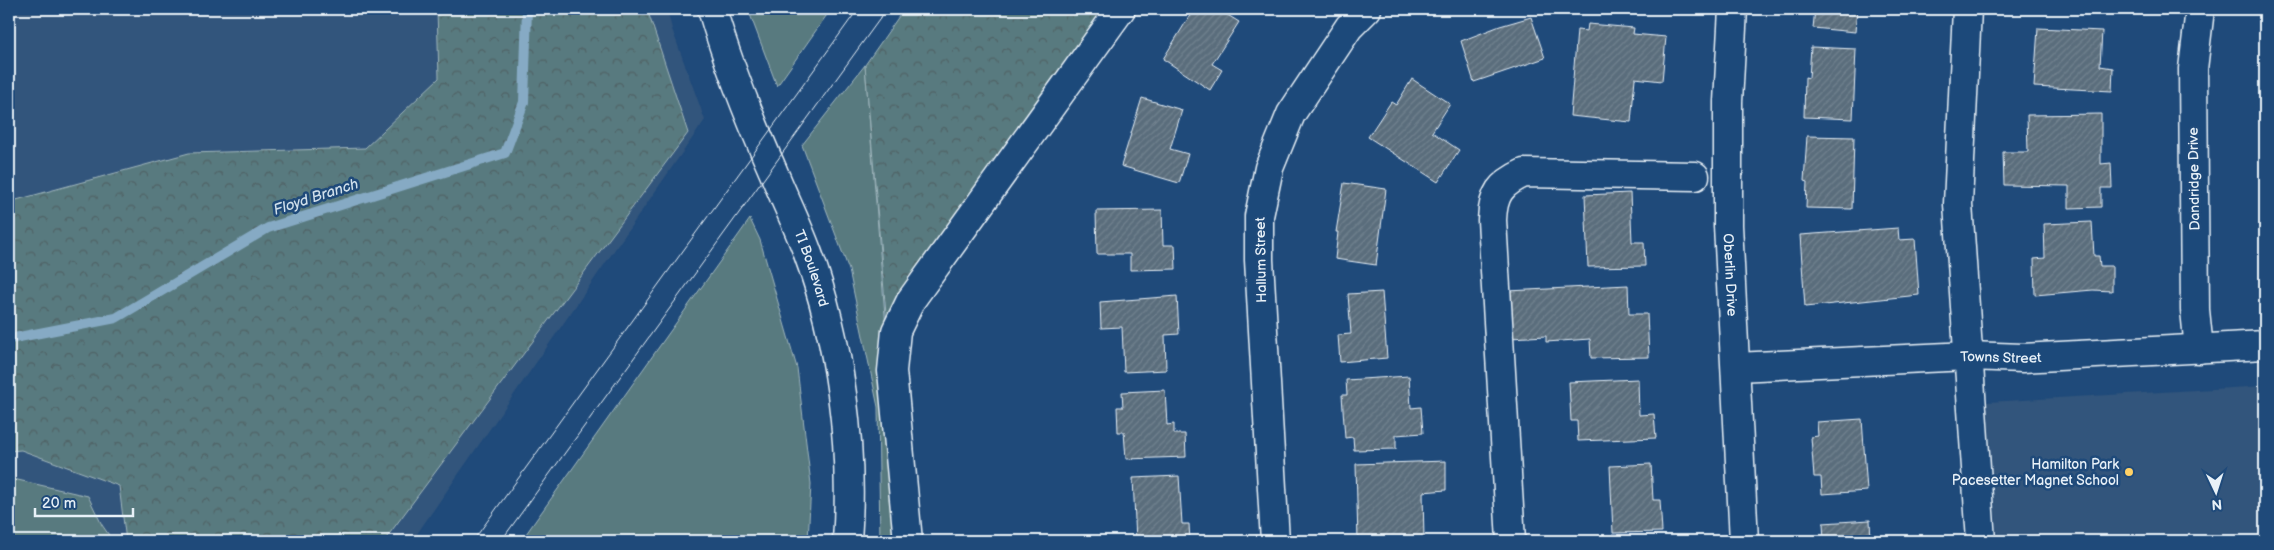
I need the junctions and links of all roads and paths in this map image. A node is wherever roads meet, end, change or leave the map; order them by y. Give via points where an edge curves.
1 (712, 9) edge
2 (1121, 9) edge
3 (1367, 9) edge
4 (1732, 9) edge
5 (1967, 9) edge
6 (2200, 9) edge
7 (1695, 176) dead end
8 (2265, 345) edge
9 (2198, 349) junction
10 (1969, 356) junction
11 (1736, 367) junction
12 (847, 541) edge
13 (908, 541) edge
14 (1275, 541) edge
15 (1511, 541) edge
16 (1744, 541) edge
17 (1981, 541) edge

1 - 12 street, TI Boulevard via 821,294 842,399 847,469
2 - 13 street via 911,300 896,331 892,371
3 - 14 street, Hallum Street via 1349,27 1291,114 1269,168 1259,216
4 - 11 street, Oberlin Drive via 1728,225
5 - 10 street via 1958,204
6 - 9 street, Dandridge Drive via 2193,69
7 - 15 street via 1524,173 1512,178 1496,196 1492,220
8 - 9 street, Towns Street
9 - 10 street, Towns Street via 2023,358
10 - 11 street, Towns Street
10 - 17 street
11 - 16 street, Oberlin Drive

